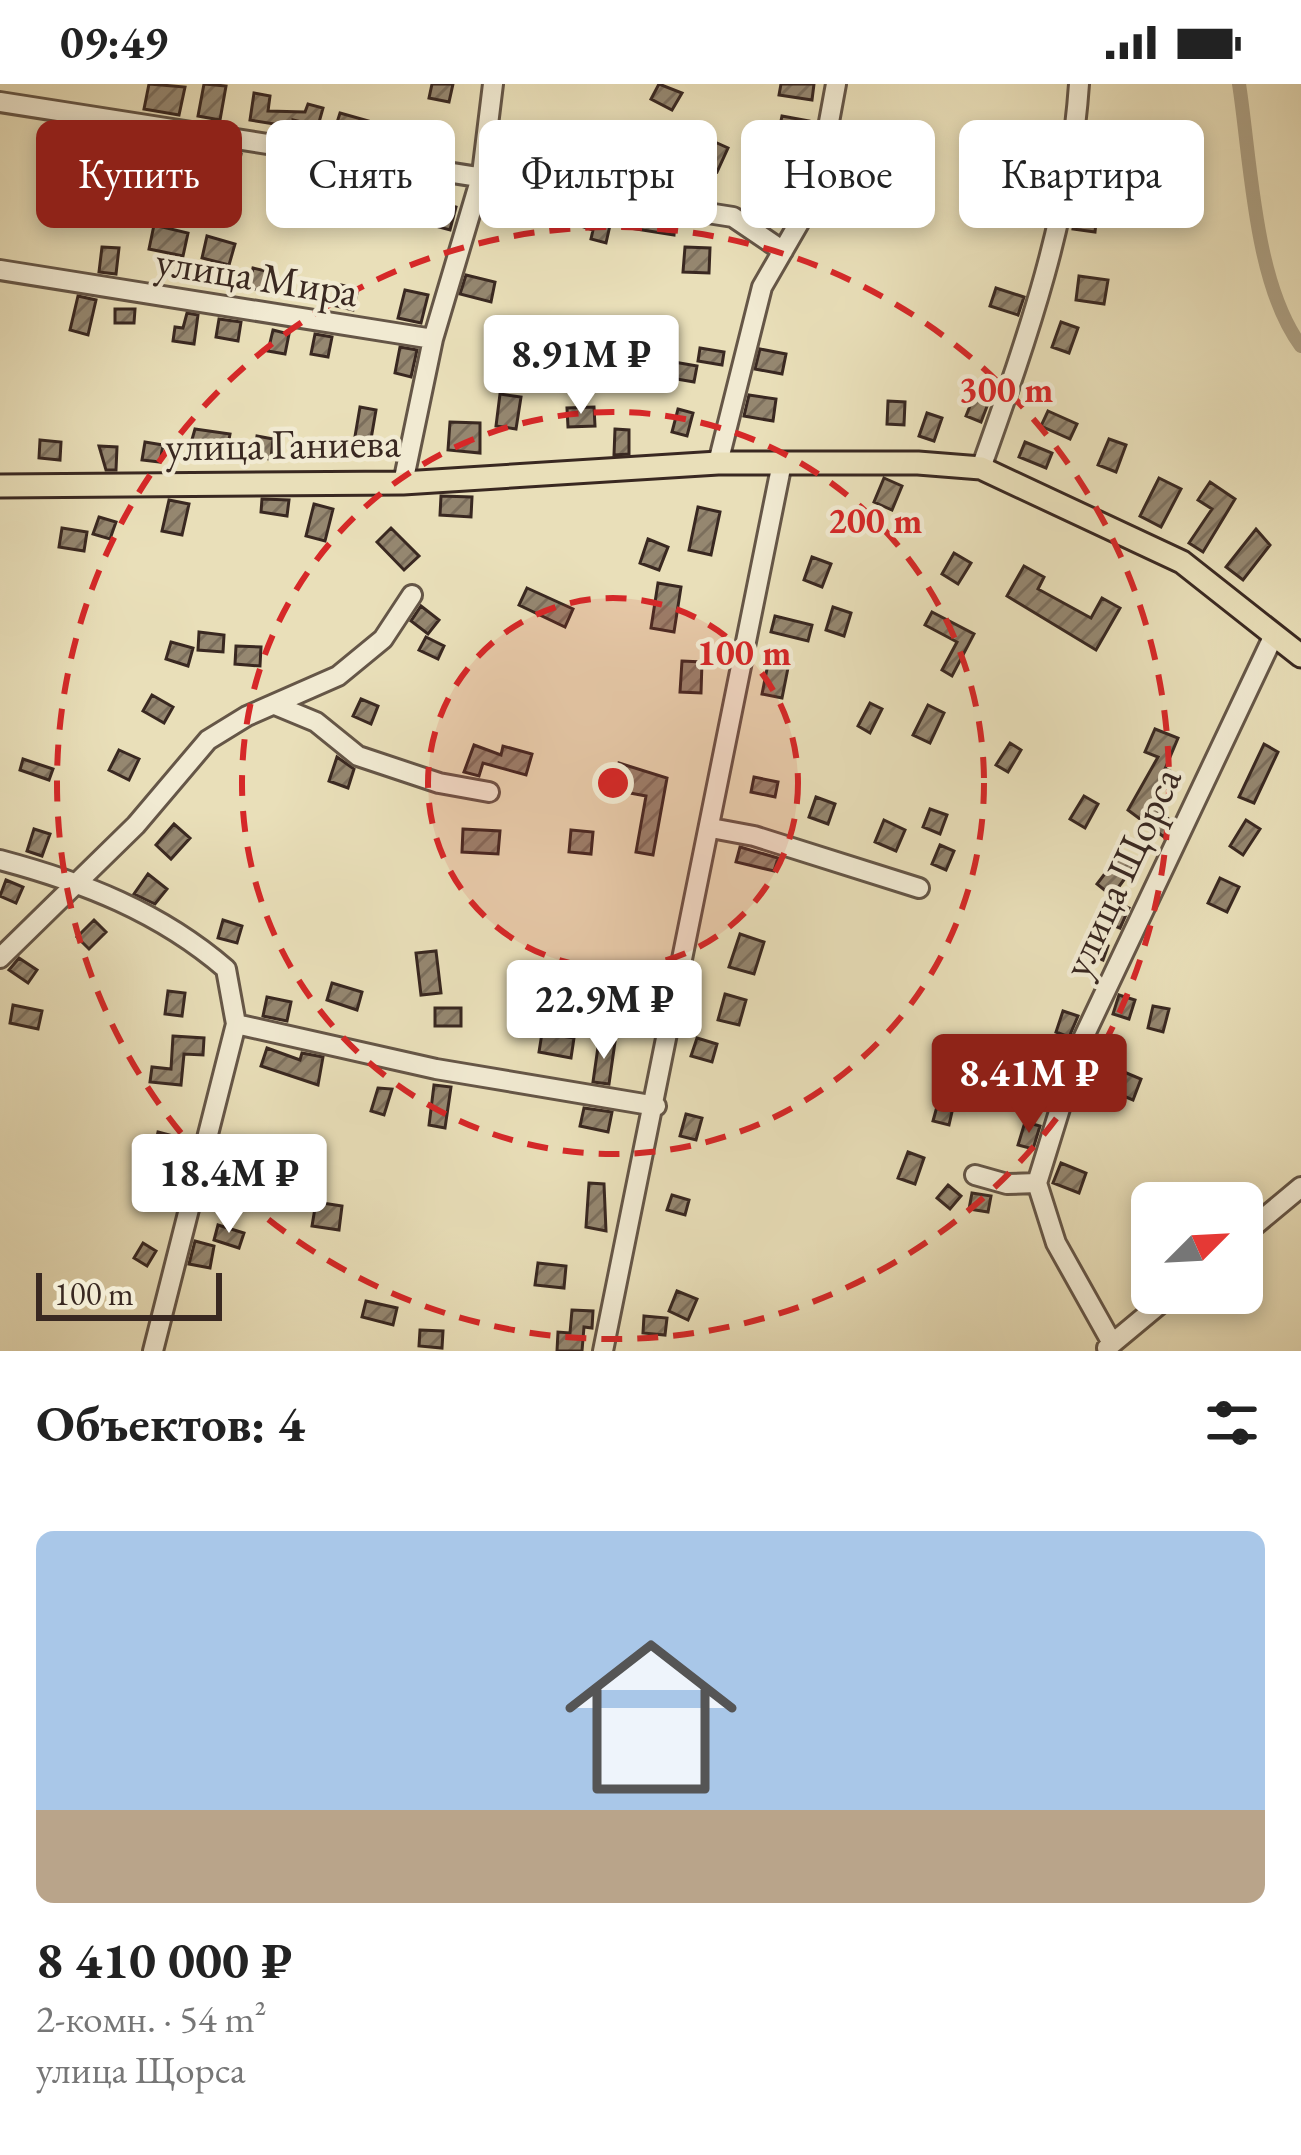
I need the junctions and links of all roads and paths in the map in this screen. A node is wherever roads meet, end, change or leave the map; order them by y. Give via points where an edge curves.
1 (493, 84) edge
2 (836, 84) edge
3 (1079, 84) edge
4 (0, 102) edge
5 (489, 120) edge
6 (479, 174) edge
7 (479, 184) edge
8 (717, 214) edge
9 (783, 250) junction
10 (0, 270) edge
11 (433, 339) junction
12 (718, 463) junction
13 (782, 463) junction
14 (981, 469) junction
15 (403, 483) junction
16 (0, 487) edge
17 (412, 596) dead end
18 (1274, 635) junction
19 (1301, 656) edge
20 (274, 705) junction
21 (489, 792) dead end
22 (711, 828) junction
23 (0, 860) edge
24 (79, 880) junction
25 (920, 888) dead end
26 (0, 958) edge
27 (236, 1024) junction
28 (656, 1106) junction
29 (975, 1175) dead end
30 (1037, 1183) junction
31 (1301, 1187) edge
32 (1263, 1219) edge
33 (1148, 1314) edge
34 (1108, 1347) edge
35 (153, 1351) edge
36 (603, 1351) edge

1 - 5 street
2 - 9 street via 824,149
3 - 14 street via 1075,154 1047,281
4 - 6 street
7 - 11 street
8 - 9 street
9 - 12 street via 762,286
10 - 11 street, улица Мира
11 - 15 street
12 - 13 main road, улица Ганиева
12 - 15 main road, улица Ганиева
13 - 14 main road, улица Ганиева
13 - 22 street
14 - 18 main road via 1182,562
15 - 16 main road, улица Ганиева
17 - 20 street via 382,639 338,676
18 - 19 main road
18 - 30 street, улица Щорса via 1079,1047
20 - 21 street via 316,722 358,756
20 - 24 street via 208,740
22 - 25 street
22 - 28 street
23 - 24 street
24 - 26 street
24 - 27 street via 226,969
27 - 28 street
27 - 35 street
28 - 36 street
29 - 30 street
30 - 34 street via 1056,1243
31 - 32 street
33 - 34 street

